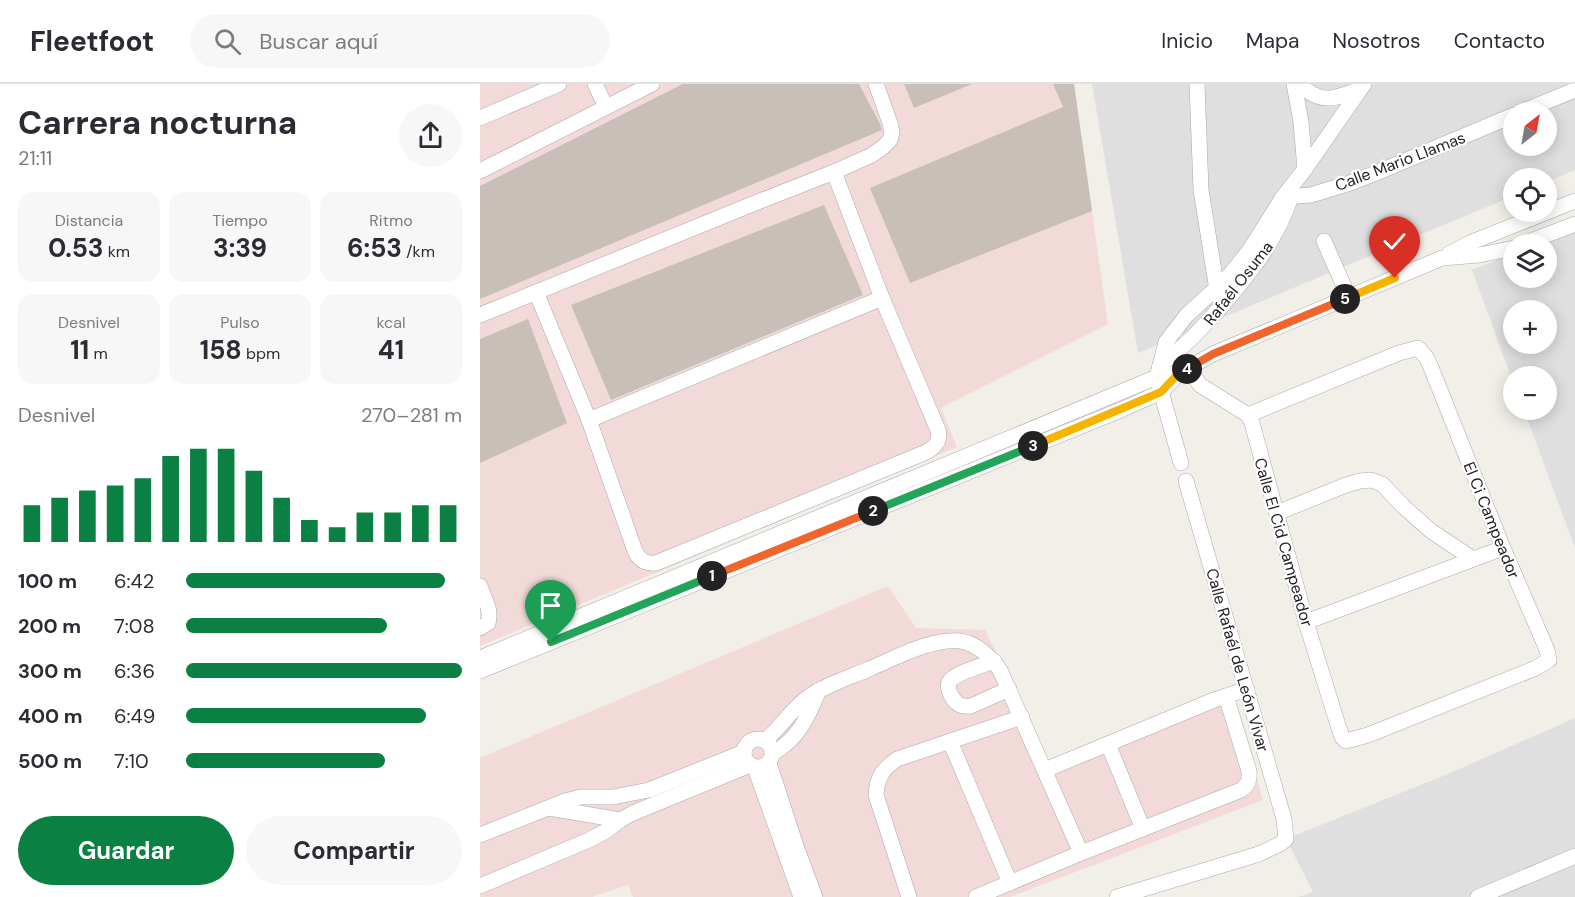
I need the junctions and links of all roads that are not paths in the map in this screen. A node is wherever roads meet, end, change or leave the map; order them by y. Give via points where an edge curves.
1 (559, 84) edge
2 (595, 84) edge
3 (652, 84) edge
4 (876, 84) edge
5 (1197, 84) edge
6 (1296, 84) edge
7 (1362, 87) edge
8 (1575, 90) edge
9 (1546, 102) edge
10 (606, 107) junction
11 (480, 118) edge
12 (1503, 120) edge
13 (482, 166) edge
14 (1305, 169) junction
15 (834, 172) junction
16 (1289, 193) junction
17 (1575, 201) edge
18 (1575, 224) edge
19 (1550, 234) edge
20 (1323, 241) dead end
21 (1503, 250) edge
22 (1442, 258) junction
23 (1216, 287) junction
24 (536, 292) junction
25 (882, 298) junction
26 (1349, 298) junction
27 (1220, 308) junction
28 (480, 315) edge
29 (1183, 371) junction
30 (1159, 378) junction
31 (1248, 415) junction
32 (589, 420) junction
33 (1044, 424) junction
34 (1051, 439) junction
35 (1181, 463) dead end
36 (959, 467) junction
37 (1186, 481) dead end
38 (1277, 513) junction
39 (1503, 548) junction
40 (1473, 559) junction
41 (480, 586) edge
42 (1306, 622) junction
43 (480, 628) edge
44 (482, 661) edge
45 (994, 661) junction
46 (1009, 689) junction
47 (1247, 689) junction
48 (1226, 696) junction
49 (1022, 717) junction
50 (950, 741) junction
51 (1346, 741) joint
52 (1108, 744) junction
53 (759, 757) junction
54 (1045, 770) junction
55 (546, 808) junction
56 (620, 820) junction
57 (1143, 829) junction
58 (480, 835) edge
59 (790, 848) junction
60 (1082, 854) junction
61 (1575, 856) edge
62 (1010, 883) junction
63 (480, 886) edge
64 (801, 897) edge
65 (815, 897) edge
66 (909, 897) edge
67 (976, 897) edge
68 (1117, 897) edge
69 (1478, 897) edge

1 - 11 street
2 - 10 street
3 - 10 street
4 - 15 street via 890,123 890,140 872,155
5 - 23 street via 1201,190
6 - 7 street via 1328,99
6 - 14 street
7 - 14 street, Rafaél Osuma
8 - 9 street
10 - 13 street
12 - 16 street, Calle Mario Llamas via 1376,173 1311,195
14 - 16 street, Rafaél Osuma
15 - 24 street
15 - 25 street
16 - 23 street, Rafaél Osuma via 1250,252
16 - 27 street, Rafaél Osuma via 1275,235
17 - 22 street
18 - 19 street
20 - 26 street
21 - 22 street
22 - 26 street
23 - 27 street
23 - 30 street, Rafaél Osuma via 1166,342
24 - 28 street
24 - 32 street
25 - 32 street
25 - 32 street via 940,436 935,446 913,458 651,564 642,561 635,551
26 - 29 street via 1213,354
27 - 30 street, Rafaél Osuma
29 - 30 street
29 - 31 street
30 - 33 street
30 - 34 street
30 - 35 street
31 - 38 street, Calle El Cid Campeador
31 - 39 street, El Ci Campeador via 1418,348 1430,365
33 - 34 street
33 - 36 street
34 - 36 street
36 - 44 street
37 - 47 street, Calle Rafaél de León Vivar
38 - 40 street via 1347,485 1371,480 1382,484 1431,531
38 - 42 street, Calle El Cid Campeador
39 - 40 street
39 - 51 street, El Ci Campeador via 1549,660 1390,727
40 - 42 street
41 - 43 street via 490,616
42 - 51 street, Calle El Cid Campeador
45 - 46 street
45 - 46 street via 950,680 948,689 954,701 959,706 971,706
45 - 53 street via 962,641 918,649 819,690 789,742
46 - 49 street
47 - 48 street
47 - 68 street, Calle Rafaél de León Vivar via 1284,819 1286,839 1259,854
48 - 52 street
48 - 57 street via 1249,782 1241,790
49 - 50 street
49 - 54 street
50 - 62 street
50 - 66 street via 897,759 887,766 877,784 878,803
52 - 54 street
52 - 57 street
53 - 55 street via 649,790 613,797 581,797
53 - 56 street
53 - 59 street
54 - 60 street
55 - 56 street
55 - 58 street
56 - 63 street via 589,840
57 - 60 street
59 - 64 street
59 - 65 street
60 - 62 street
61 - 69 street
62 - 67 street

